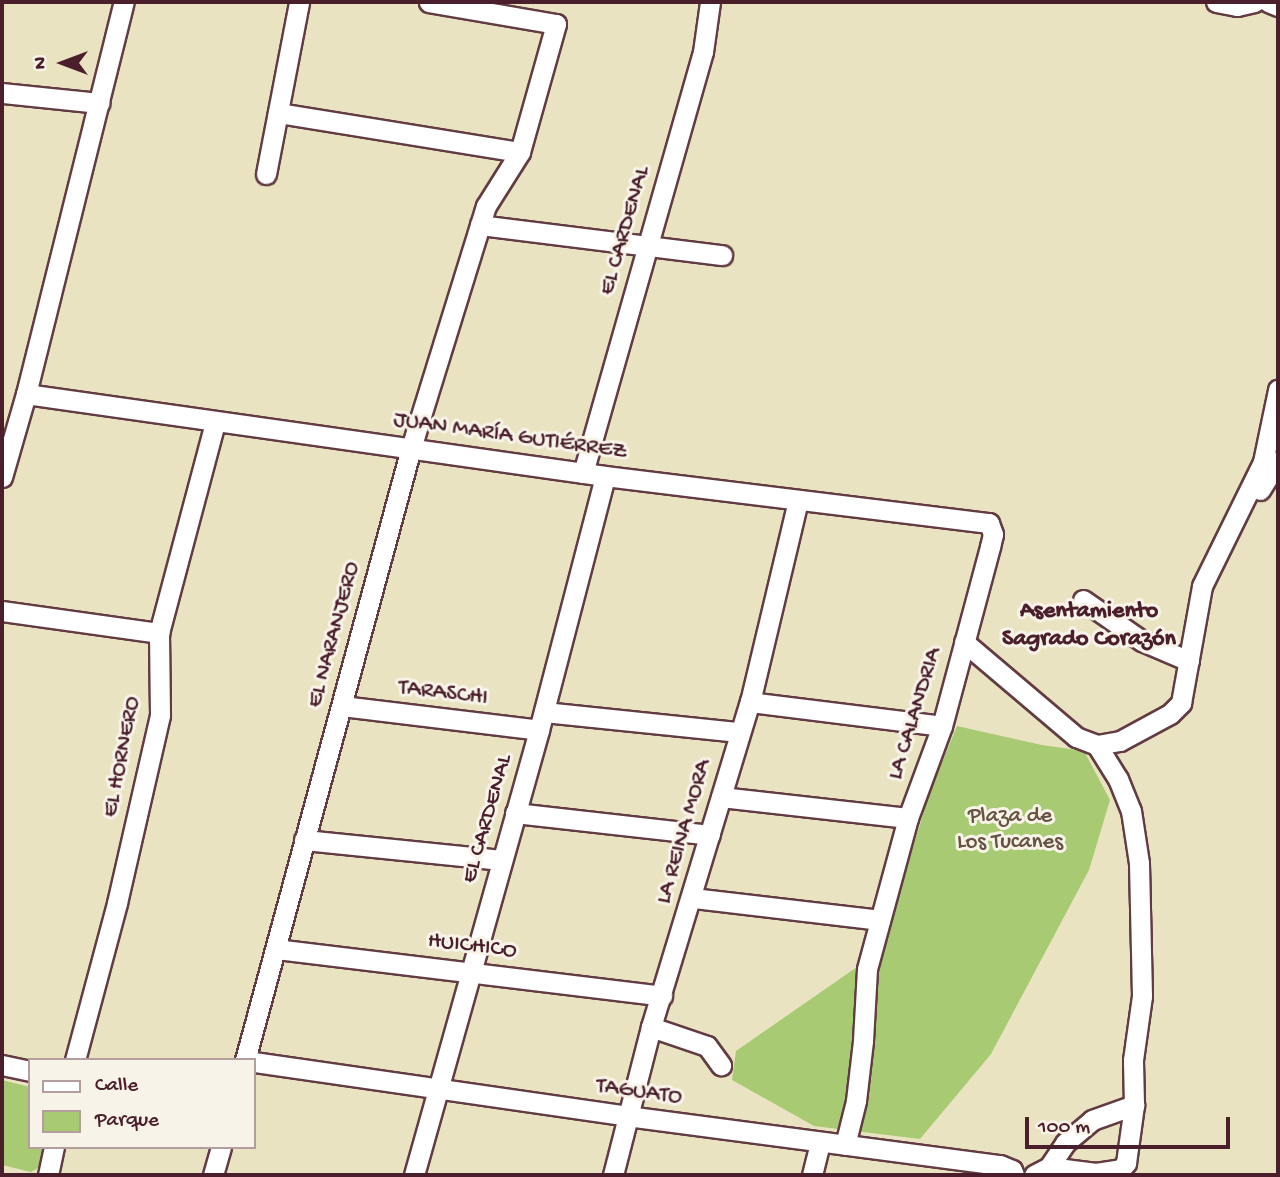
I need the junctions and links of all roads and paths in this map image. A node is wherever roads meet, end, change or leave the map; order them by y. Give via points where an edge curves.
1 (124, 2) edge
2 (299, 2) edge
3 (430, 2) edge
4 (710, 2) edge
5 (1216, 2) edge
6 (1255, 2) edge
7 (1268, 2) edge
8 (1278, 6) edge
9 (2, 93) edge
10 (99, 103) junction
11 (278, 113) junction
12 (520, 152) junction
13 (266, 174) dead end
14 (480, 225) junction
15 (646, 246) junction
16 (722, 255) dead end
17 (1278, 390) edge
18 (26, 394) junction
19 (215, 423) junction
20 (8, 436) edge
21 (411, 448) junction
22 (1278, 461) edge
23 (583, 472) junction
24 (605, 476) junction
25 (2, 477) edge
26 (797, 501) junction
27 (1238, 518) junction
28 (989, 523) joint
29 (1083, 600) dead end
30 (2, 611) edge
31 (159, 633) junction
32 (964, 642) junction
33 (1189, 661) junction
34 (750, 702) junction
35 (342, 706) junction
36 (542, 721) junction
37 (942, 726) junction
38 (739, 732) junction
39 (1097, 745) junction
40 (721, 797) junction
41 (515, 813) junction
42 (908, 818) junction
43 (710, 835) junction
44 (304, 840) junction
45 (502, 860) junction
46 (693, 898) junction
47 (880, 920) junction
48 (276, 948) junction
49 (470, 972) junction
50 (662, 996) junction
51 (652, 1027) junction
52 (76, 1058) edge
53 (246, 1058) edge
54 (256, 1062) edge
55 (2, 1065) edge
56 (722, 1065) dead end
57 (28, 1071) edge
58 (437, 1089) junction
59 (1133, 1105) junction
60 (627, 1116) junction
61 (820, 1142) junction
62 (845, 1145) junction
63 (54, 1149) edge
64 (220, 1149) edge
65 (1042, 1171) edge
66 (47, 1175) edge
67 (213, 1175) edge
68 (414, 1175) edge
69 (613, 1175) edge
70 (812, 1175) edge
71 (1014, 1175) edge

1 - 10 street
2 - 11 street
3 - 12 street, EL NARANJERO via 556,24
4 - 15 street, EL CARDENAL via 703,52
5 - 6 street via 1237,6
7 - 8 street
9 - 10 street
10 - 18 street
11 - 12 street
11 - 13 street
12 - 14 street, EL NARANJERO via 486,206
14 - 15 street
14 - 21 street, EL NARANJERO
15 - 16 street
15 - 23 street, EL CARDENAL
17 - 27 street via 1262,462
18 - 19 street, JUAN MARÍA GUTIÉRREZ
18 - 20 street
19 - 21 street, JUAN MARÍA GUTIÉRREZ
19 - 31 street, EL HORNERO
20 - 25 street
21 - 23 street, JUAN MARÍA GUTIÉRREZ
21 - 35 street, EL NARANJERO
22 - 27 street via 1256,499
23 - 24 street, JUAN MARÍA GUTIÉRREZ
24 - 26 street, JUAN MARÍA GUTIÉRREZ
24 - 36 street, EL CARDENAL
26 - 28 street, JUAN MARÍA GUTIÉRREZ
26 - 34 street, LA REINA MORA
27 - 33 street via 1202,586
28 - 32 street, LA CALANDRIA via 993,534
29 - 33 street via 1142,641
30 - 31 street
31 - 52 street, EL HORNERO via 160,715
32 - 37 street, LA CALANDRIA
32 - 39 street via 1076,737
33 - 39 street via 1181,703 1170,714 1120,741
34 - 37 street
34 - 38 street, LA REINA MORA
35 - 36 street, TARASCHI
35 - 44 street, EL NARANJERO
36 - 38 street, TARASCHI
36 - 41 street, EL CARDENAL
37 - 42 street, LA CALANDRIA
38 - 40 street, LA REINA MORA
39 - 59 street via 1131,811 1139,863 1142,996 1133,1060
40 - 42 street
40 - 43 street, LA REINA MORA
41 - 43 street
41 - 45 street, EL CARDENAL
42 - 47 street, LA CALANDRIA
43 - 46 street, LA REINA MORA
44 - 45 street
44 - 48 street, EL NARANJERO
45 - 49 street, EL CARDENAL
46 - 47 street
46 - 50 street, LA REINA MORA
47 - 62 street, LA CALANDRIA via 867,969 856,1101
48 - 49 street, HUICHICO
48 - 53 street, EL NARANJERO
49 - 50 street, HUICHICO
49 - 58 street, EL CARDENAL
50 - 51 street, LA REINA MORA
51 - 56 street via 707,1046
51 - 60 street, LA REINA MORA
54 - 58 street, TAGUATO
55 - 57 street
58 - 60 street, TAGUATO
58 - 68 street, EL CARDENAL
59 - 65 street via 1092,1120
59 - 65 street via 1126,1163 1121,1169
60 - 61 street, TAGUATO
60 - 69 street, LA REINA MORA
61 - 62 street, TAGUATO
61 - 70 street
62 - 71 street, TAGUATO via 1000,1165
63 - 66 street
64 - 67 street

